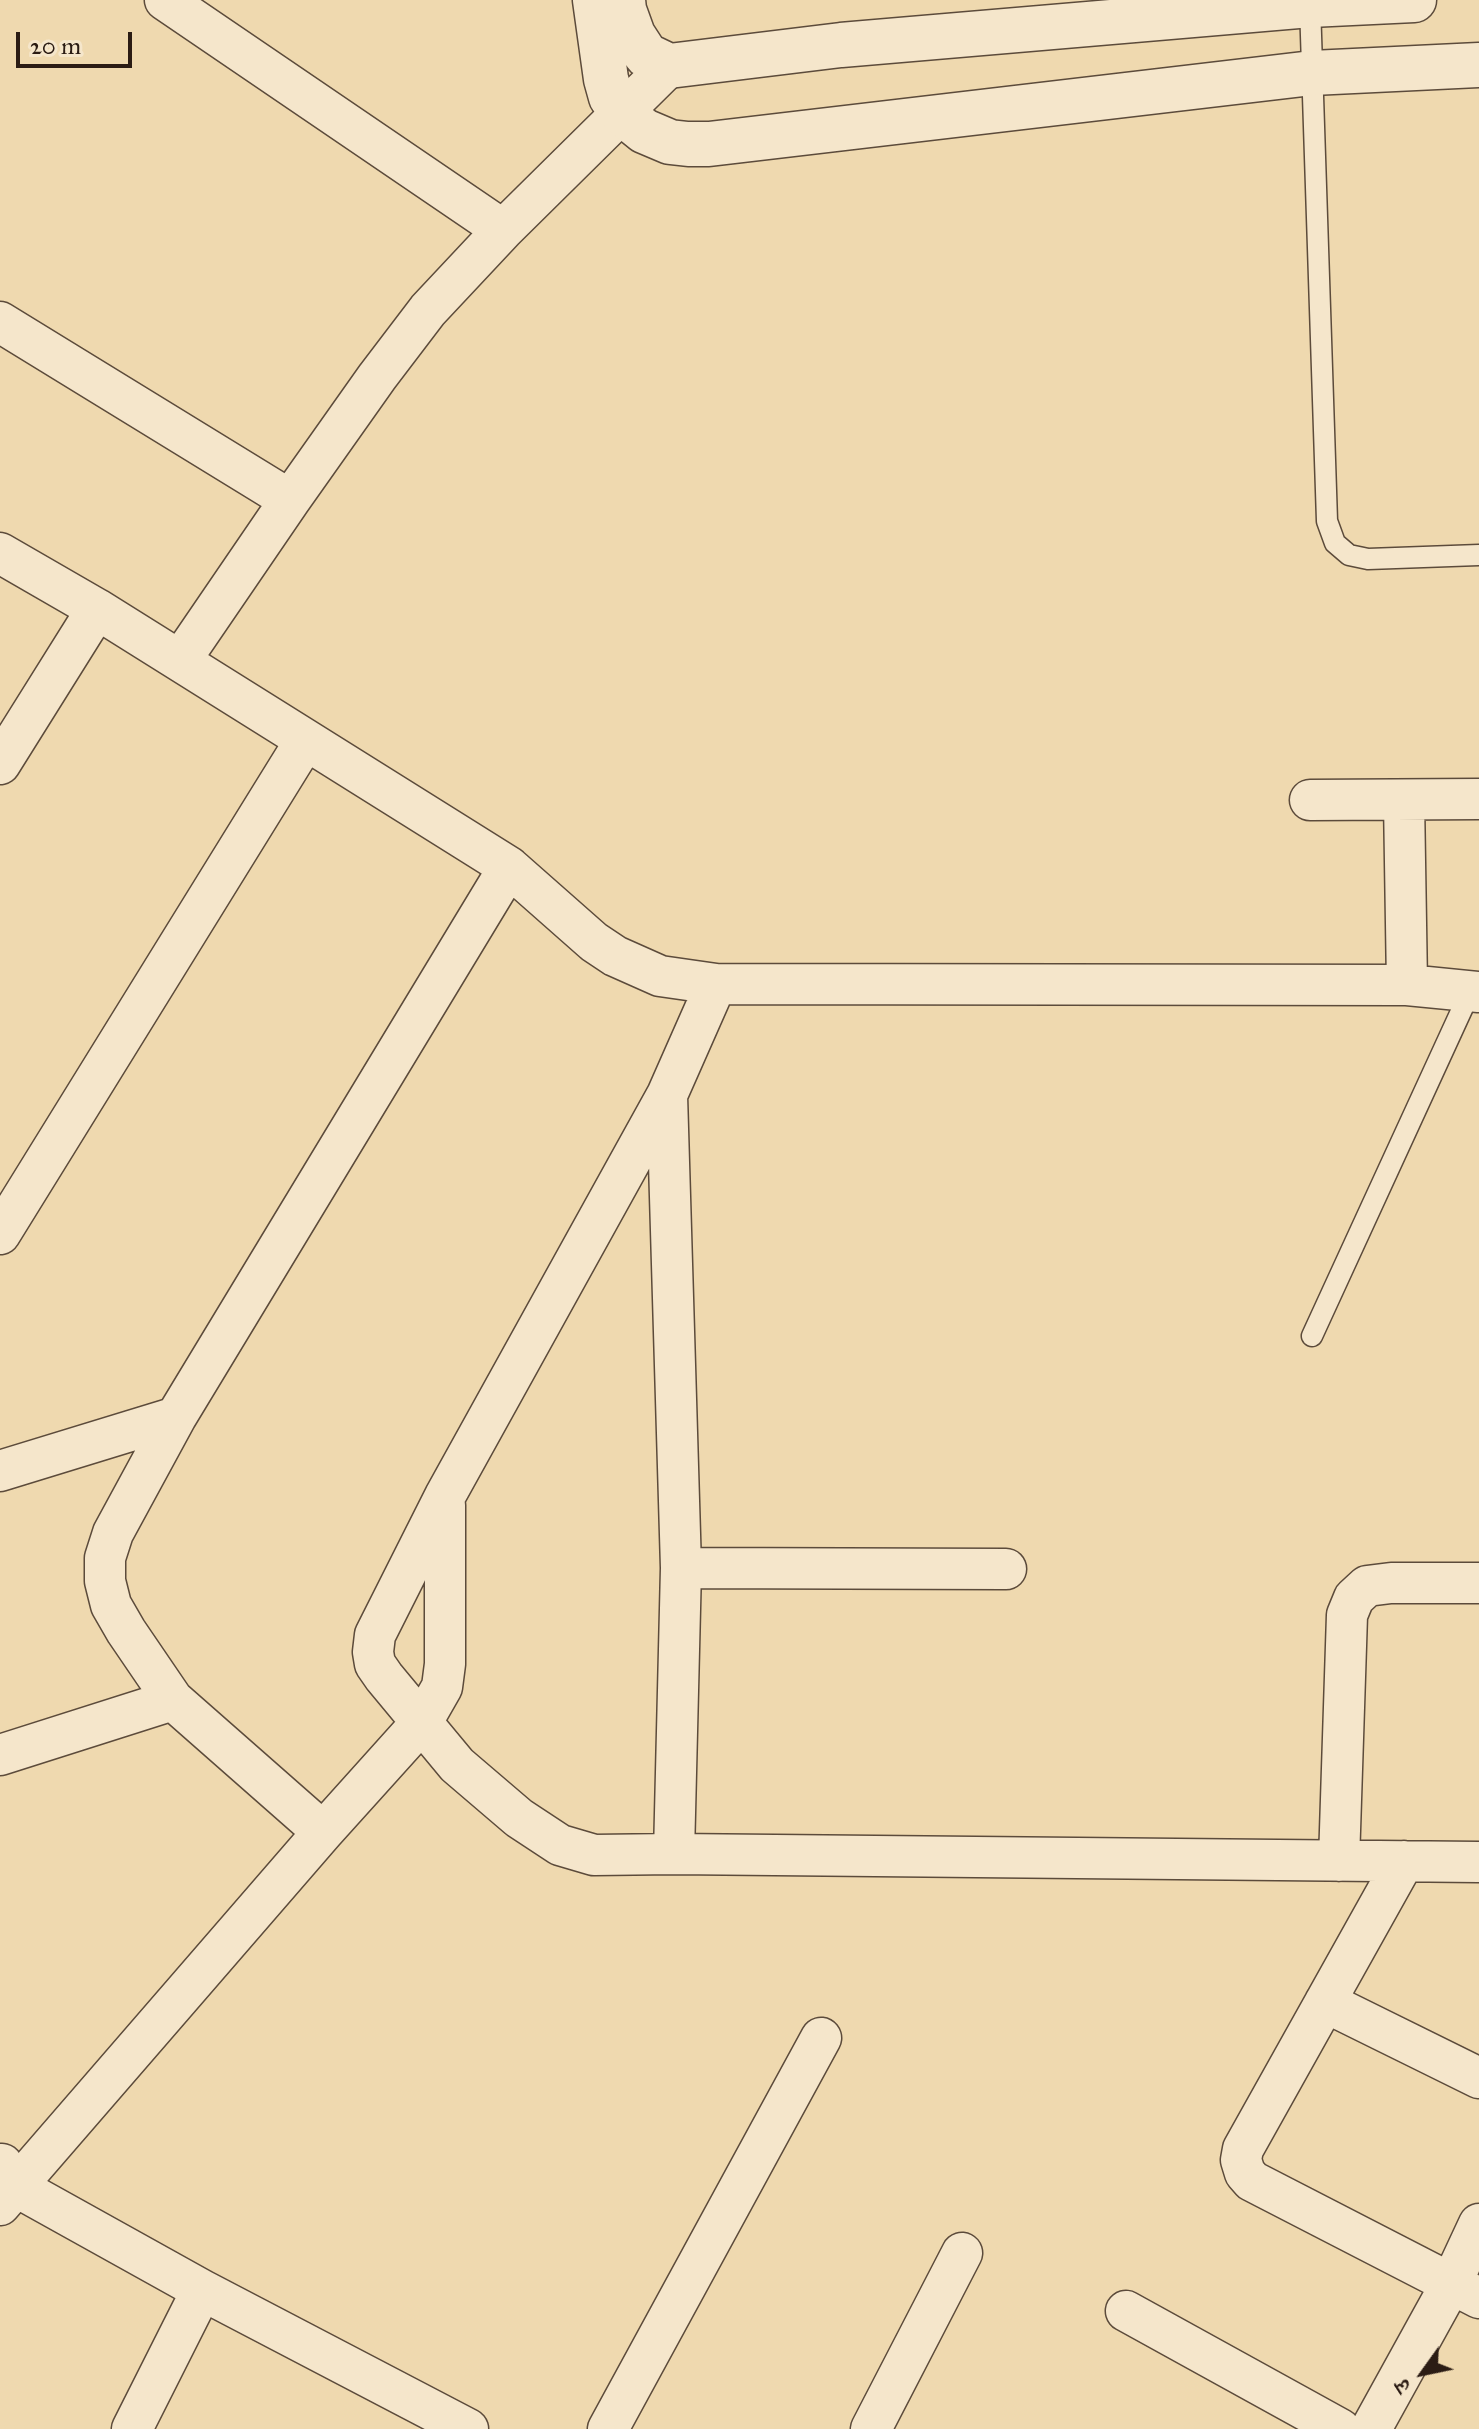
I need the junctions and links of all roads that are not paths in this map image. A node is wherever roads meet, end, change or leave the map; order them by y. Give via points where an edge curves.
1 (165, 0) edge
2 (595, 0) edge
3 (623, 0) edge
4 (1414, 0) edge
5 (1310, 5) junction
6 (1479, 65) edge
7 (669, 66) junction
8 (1312, 73) junction
9 (623, 114) junction
10 (503, 230) junction
11 (0, 322) edge
12 (290, 500) junction
13 (0, 553) edge
14 (1479, 555) edge
15 (97, 609) junction
16 (180, 661) junction
17 (305, 741) junction
18 (0, 764) edge
19 (1479, 799) edge
20 (1310, 800) dead end
21 (1404, 800) junction
22 (509, 867) junction
23 (716, 984) junction
24 (1407, 985) junction
25 (1475, 992) edge
26 (667, 1095) junction
27 (0, 1234) edge
28 (1312, 1336) dead end
29 (176, 1417) junction
30 (0, 1471) edge
31 (445, 1496) junction
32 (681, 1568) junction
33 (1006, 1569) dead end
34 (1479, 1583) edge
35 (173, 1700) junction
36 (422, 1722) junction
37 (0, 1755) edge
38 (323, 1832) junction
39 (674, 1854) junction
40 (1339, 1861) junction
41 (1404, 1861) junction
42 (1479, 1862) edge
43 (1325, 2002) junction
44 (821, 2038) dead end
45 (1479, 2078) edge
46 (5, 2184) edge
47 (1479, 2224) edge
48 (962, 2253) dead end
49 (202, 2290) junction
50 (1465, 2291) edge
51 (1126, 2311) dead end
52 (405, 2415) edge
53 (132, 2429) edge
54 (468, 2429) edge
55 (608, 2429) edge
56 (871, 2429) edge
57 (1340, 2429) edge
58 (1371, 2429) edge

1 - 10 street
2 - 9 street via 606,79
3 - 7 street via 639,45 646,55
4 - 5 street
5 - 7 street via 841,45
5 - 8 lane
6 - 8 street
7 - 9 street
8 - 9 street via 709,144 670,142
8 - 14 lane via 1327,521 1335,543 1349,555
9 - 10 street
10 - 12 street via 428,310
11 - 12 street
12 - 16 street
13 - 15 street
15 - 16 street
15 - 18 street
16 - 17 street
17 - 22 street
17 - 27 street
19 - 21 street
20 - 21 street
21 - 24 street
22 - 23 street via 615,956 660,976
22 - 29 street
23 - 24 street
23 - 26 street
24 - 25 street
25 - 28 lane
26 - 31 street
26 - 32 street
29 - 30 street
29 - 35 street via 113,1533 105,1558 111,1605
31 - 36 street via 445,1664 442,1687
31 - 36 street via 375,1635 373,1652 384,1677
32 - 33 street
32 - 39 street
34 - 40 street via 1391,1583 1367,1586 1354,1598 1347,1615
35 - 37 street
35 - 38 street
36 - 38 street
36 - 39 street via 457,1765 560,1845 594,1855
38 - 46 street
39 - 40 street
40 - 41 street
41 - 42 street
41 - 43 street
43 - 45 street
43 - 50 street via 1243,2149 1245,2173
44 - 55 street
46 - 49 street
47 - 50 street
48 - 56 street
49 - 52 street
49 - 53 street
50 - 58 street
51 - 57 street
52 - 54 street

